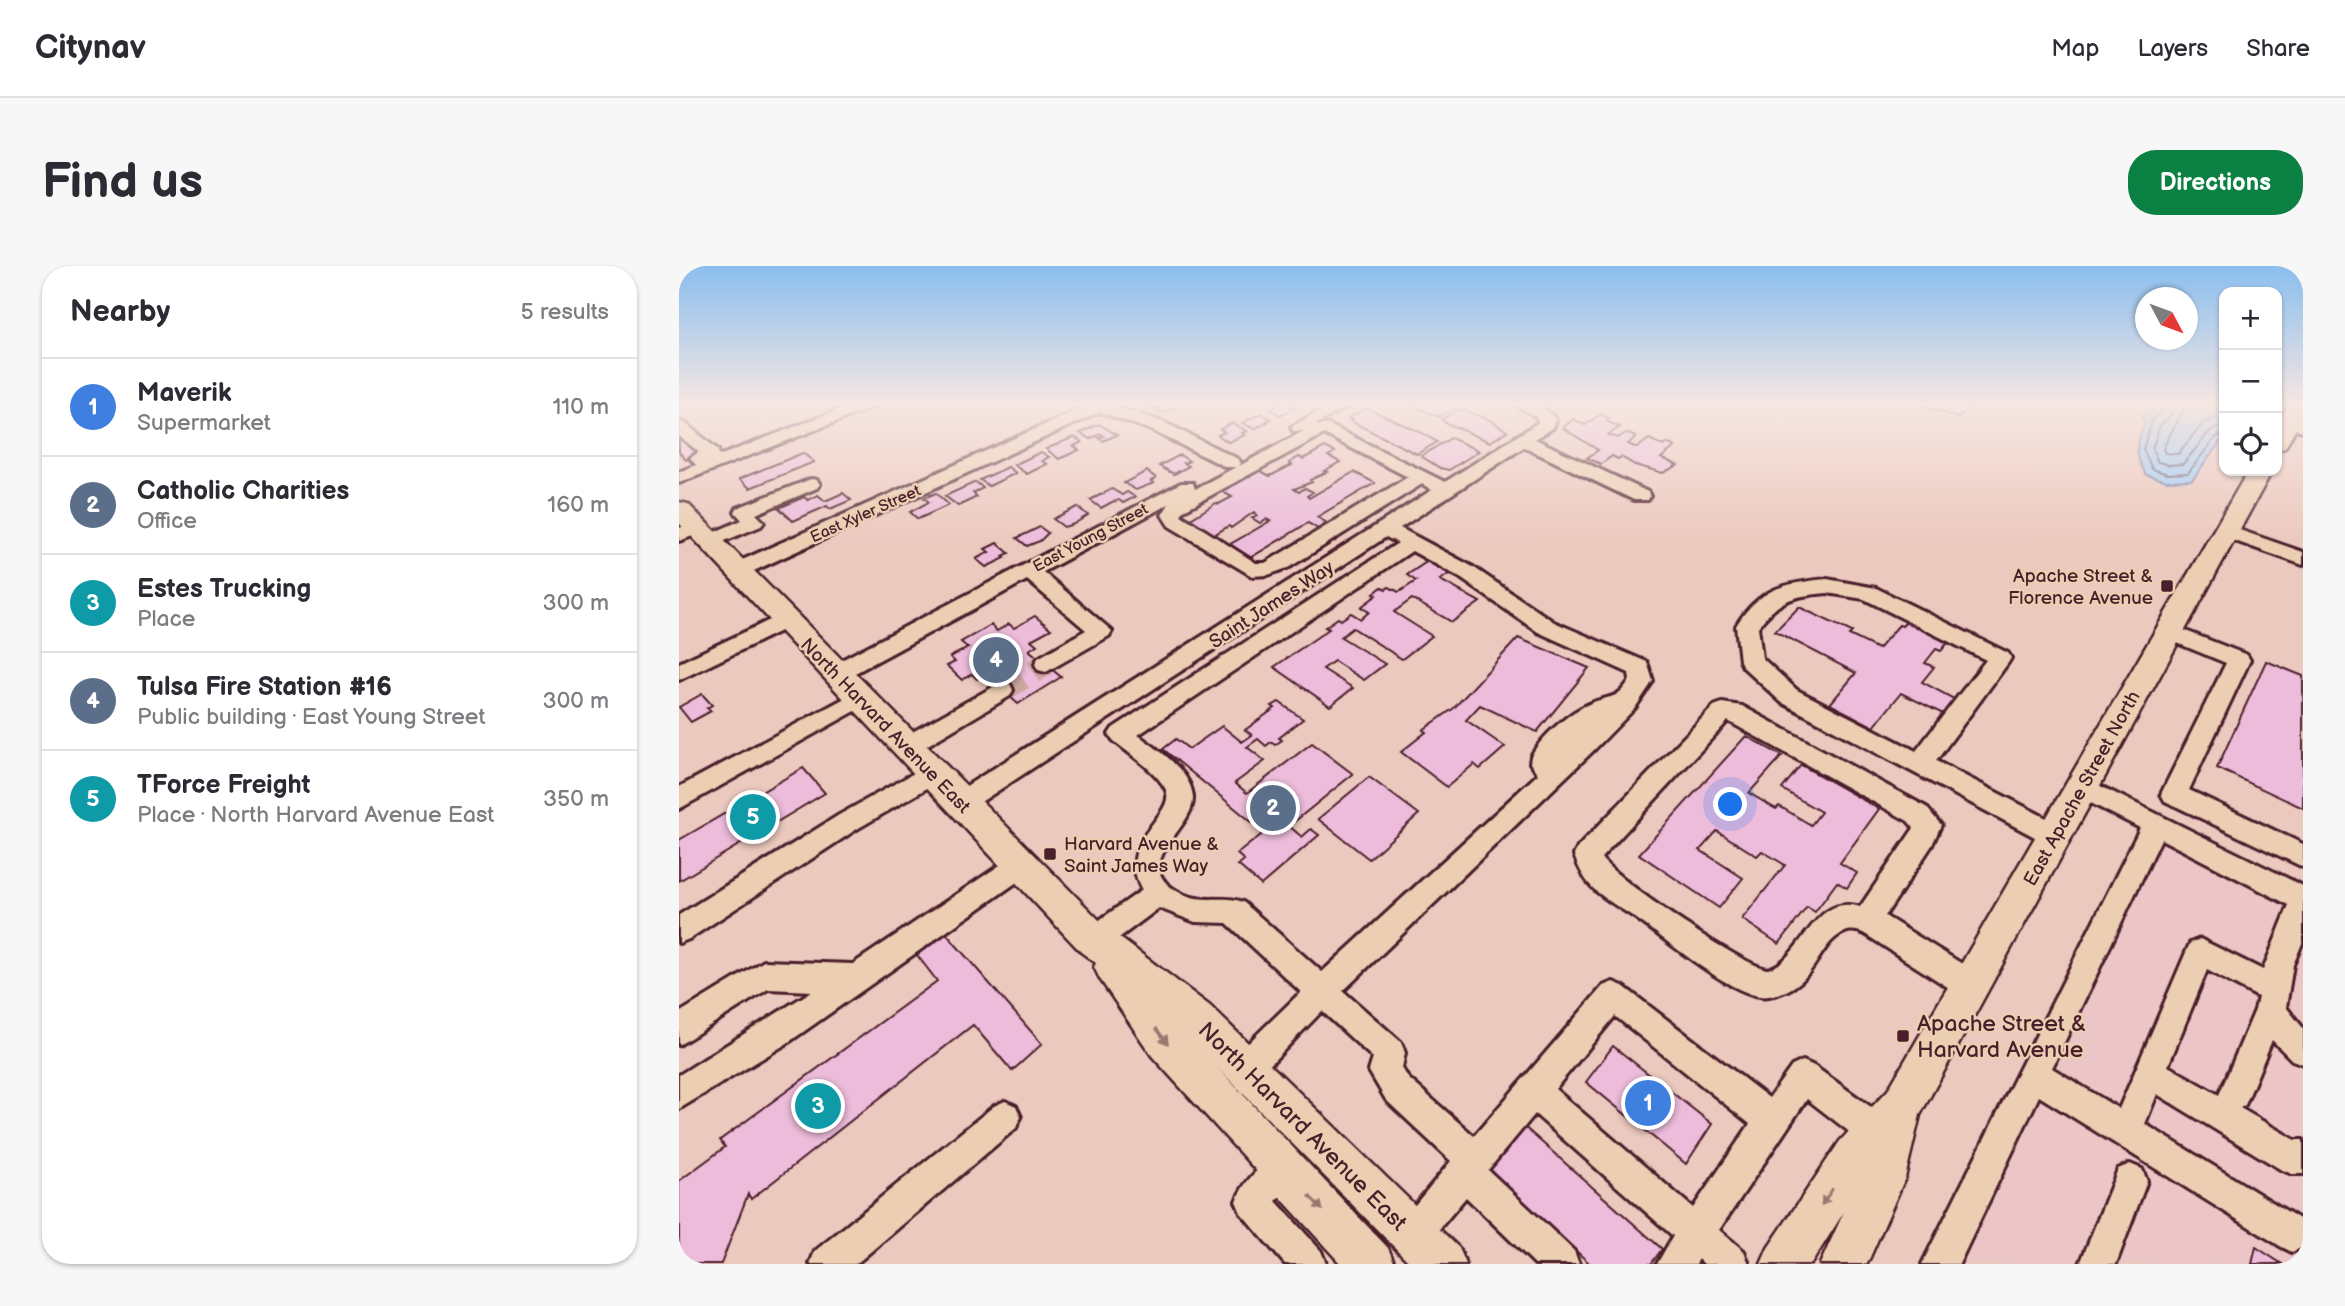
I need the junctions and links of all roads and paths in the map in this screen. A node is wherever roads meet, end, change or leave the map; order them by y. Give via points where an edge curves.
1 (707, 450) edge
2 (752, 450) edge
3 (999, 450) edge
4 (1205, 450) edge
5 (1257, 450) edge
6 (1283, 450) edge
7 (1367, 450) edge
8 (1508, 450) edge
9 (1543, 450) edge
10 (1232, 463) junction
11 (708, 467) junction
12 (2257, 476) edge
13 (1421, 477) junction
14 (679, 478) edge
15 (811, 484) dead end
16 (1447, 490) junction
17 (1641, 496) dead end
18 (679, 509) edge
19 (754, 522) junction
20 (1387, 529) junction
21 (2225, 531) junction
22 (695, 535) edge
23 (1411, 543) junction
24 (783, 550) junction
25 (1289, 559) junction
26 (2303, 559) edge
27 (738, 570) junction
28 (1028, 570) junction
29 (1315, 575) junction
30 (785, 620) junction
31 (2168, 631) junction
32 (1046, 664) tunnel mouth
33 (679, 672) edge
34 (836, 673) junction
35 (1002, 690) tunnel mouth
36 (860, 698) junction
37 (907, 746) junction
38 (1920, 764) junction
39 (932, 773) junction
40 (2082, 787) junction
41 (679, 799) edge
42 (961, 802) junction
43 (2155, 824) junction
44 (2248, 829) junction
45 (2055, 835) junction
46 (2303, 856) edge
47 (2233, 864) junction
48 (1021, 865) junction
49 (1159, 893) junction
50 (2303, 899) edge
51 (2303, 906) edge
52 (1874, 924) junction
53 (679, 930) edge
54 (1094, 940) junction
55 (859, 976) junction
56 (1970, 985) junction
57 (1321, 992) junction
58 (2272, 1000) junction
59 (679, 1030) edge
60 (2303, 1049) edge
61 (1245, 1068) junction
62 (2149, 1072) junction
63 (2033, 1074) junction
64 (1533, 1091) junction
65 (679, 1093) edge
66 (2234, 1094) dead end
67 (1005, 1117) dead end
68 (1890, 1118) junction
69 (1772, 1121) junction
70 (2125, 1133) junction
71 (2303, 1157) edge
72 (1469, 1165) junction
73 (1284, 1169) junction
74 (2130, 1181) dead end
75 (1413, 1234) junction
76 (1696, 1234) junction
77 (2292, 1234) dead end
78 (828, 1264) edge
79 (1308, 1264) edge
80 (1372, 1264) edge
81 (1443, 1264) edge
82 (1562, 1264) edge
83 (1675, 1264) edge
84 (1731, 1264) edge
85 (1784, 1264) edge
86 (1843, 1264) edge
87 (1940, 1264) edge
88 (2098, 1264) edge

1 - 11 street via 712,454 699,458
2 - 11 street
3 - 24 street, East Xyler Street
4 - 10 street
5 - 10 street, East Young Street
6 - 25 street via 1177,506 1171,514 1176,522 1252,570 1268,569
7 - 13 street
8 - 16 street, Saint James Way
9 - 17 street
10 - 28 street, East Young Street
11 - 14 street
12 - 21 main road, East Apache Street North
13 - 16 street
13 - 25 street
15 - 19 street via 744,512
16 - 20 street, Saint James Way
18 - 22 main road, North Harvard Avenue East
19 - 22 street
19 - 24 street
20 - 23 street
20 - 29 street, Saint James Way
21 - 26 street
21 - 31 main road, East Apache Street North
22 - 27 main road, North Harvard Avenue East
23 - 49 street via 1121,734 1175,781 1181,793 1178,807 1151,845 1147,863 1151,884
23 - 57 street via 1465,572 1546,627 1639,668 1642,681 1627,702
24 - 27 street, East Xyler Street
25 - 29 street
27 - 30 main road, North Harvard Avenue East
28 - 32 street via 1101,631
28 - 34 street, East Young Street
29 - 42 street, Saint James Way
30 - 33 street
30 - 34 main road, North Harvard Avenue East
31 - 40 main road, East Apache Street North
31 - 44 street via 2239,660 2174,794
34 - 36 main road, North Harvard Avenue East
35 - 37 street
36 - 37 main road, North Harvard Avenue East
36 - 41 street
37 - 39 main road, North Harvard Avenue East
38 - 38 street via 1789,696 1751,661 1747,626 1766,603 1794,589 1827,586 1869,593 2000,658
38 - 45 street
39 - 42 main road, North Harvard Avenue East
39 - 53 street
40 - 43 street
40 - 45 main road, East Apache Street North
42 - 48 main road, North Harvard Avenue East
43 - 47 street
43 - 63 street
44 - 46 street
44 - 47 street
45 - 56 main road, East Apache Street North
47 - 50 street
48 - 54 main road, North Harvard Avenue East
48 - 55 street
49 - 54 street
49 - 57 street via 1196,911 1233,911
51 - 58 street via 2279,965
52 - 52 street via 1850,917 1832,923 1795,970 1785,979 1767,984 1739,974 1602,880 1587,855 1721,712 1734,712 1917,814 1928,825 1877,901 1871,914
52 - 56 street
54 - 61 main road, North Harvard Avenue East via 1196,1019
54 -> 73 main road, North Harvard Avenue East via 1166,1042
55 - 59 street via 764,975
55 - 65 street
56 - 68 main road, East Apache Street North
57 - 61 street
57 - 72 street via 1390,1053 1385,1071 1397,1089
58 - 60 street via 2283,1030
58 - 62 street via 2200,951
58 - 66 street
61 - 75 main road, North Harvard Avenue East
62 - 70 street
62 - 71 street via 2292,1157
63 - 70 street
63 - 87 street
64 - 69 street via 1613,996
64 - 72 street
64 - 76 street
67 - 78 street
68 - 69 street via 1803,1077
68 -> 85 main road, East Apache Street North via 1855,1156
68 - 86 main road, East Apache Street North via 1883,1178
69 - 76 street
70 - 77 street
72 - 75 street
72 - 82 street
73 - 79 street via 1253,1201
73 -> 80 main road, North Harvard Avenue East
74 - 88 street
75 - 81 main road, North Harvard Avenue East
76 - 83 street
76 - 84 street

